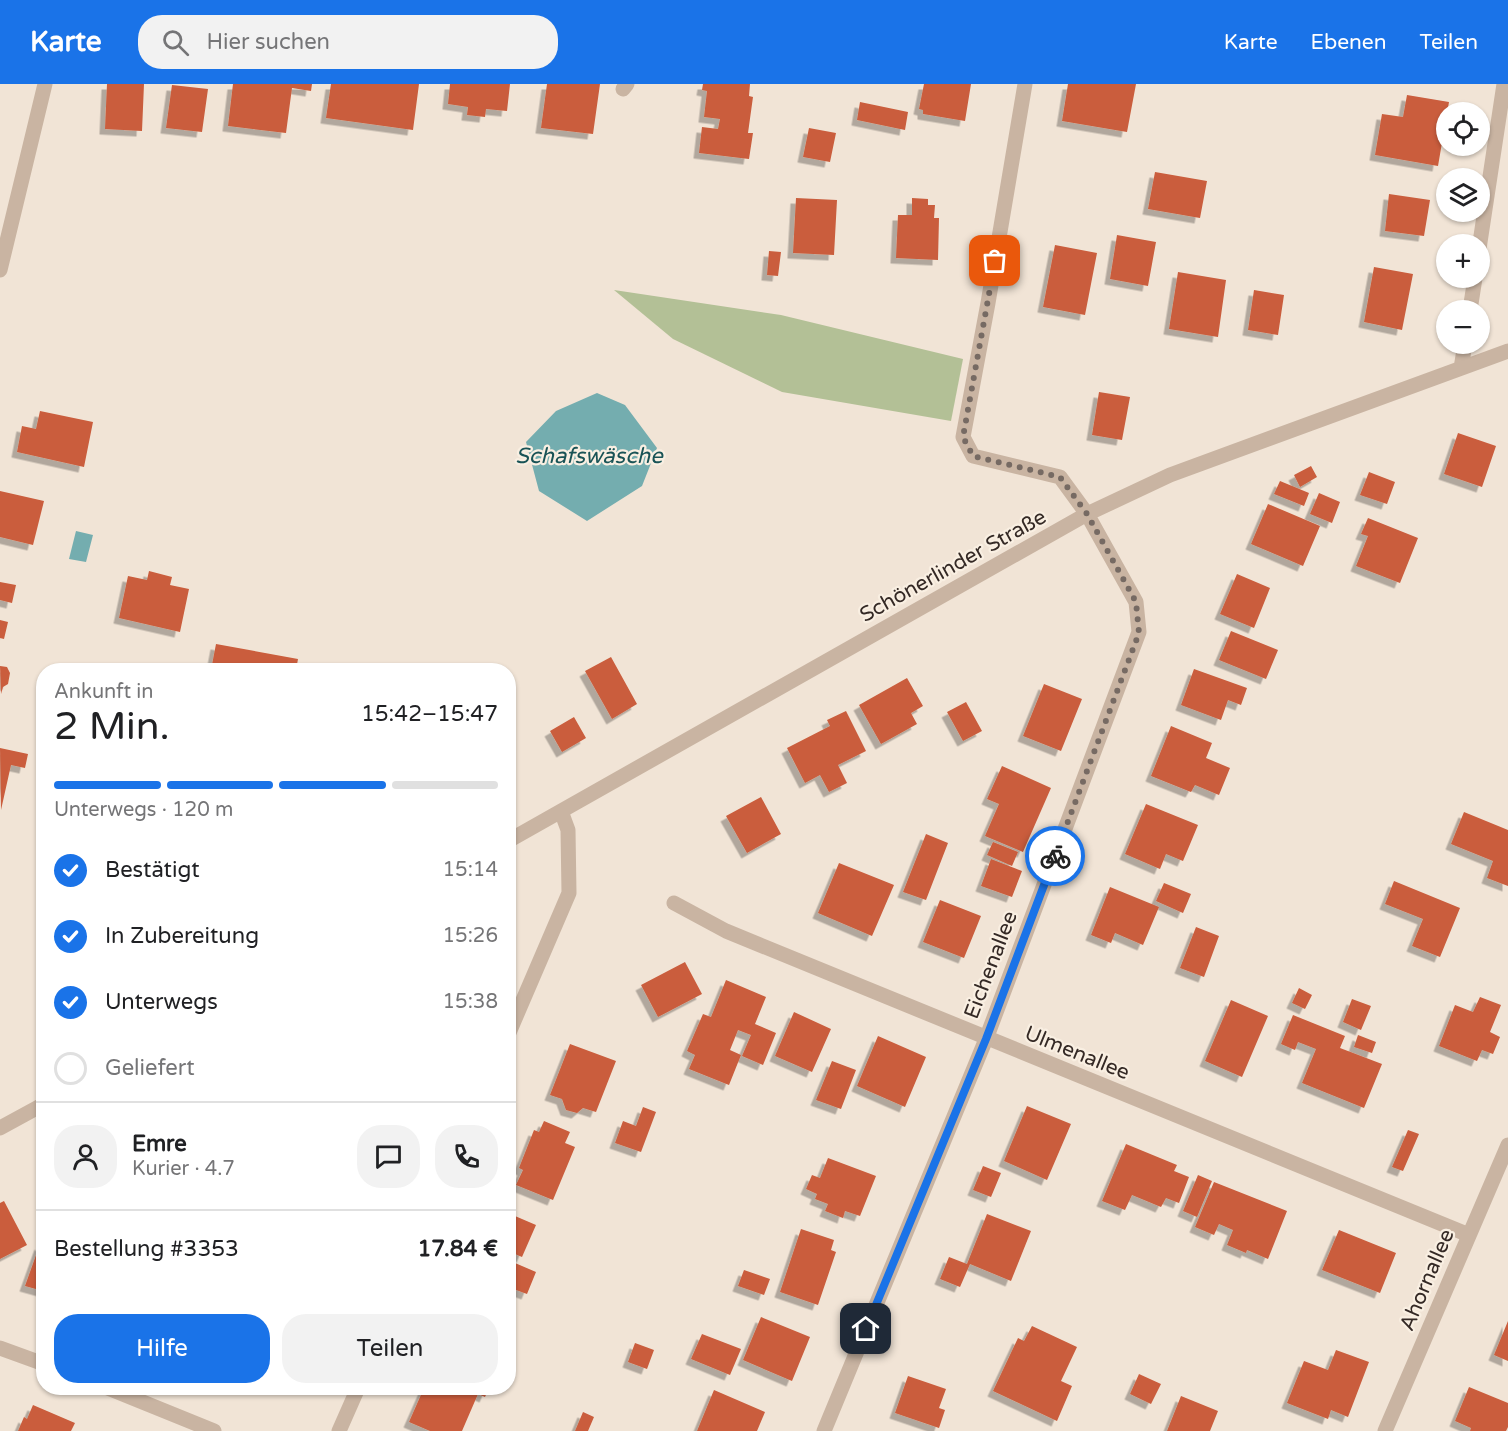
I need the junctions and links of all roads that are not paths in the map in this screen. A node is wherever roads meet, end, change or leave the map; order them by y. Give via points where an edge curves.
1 (45, 84) edge
2 (1025, 84) edge
3 (1504, 84) edge
4 (1481, 234) edge
5 (1, 265) edge
6 (1508, 351) edge
7 (1463, 354) edge
8 (1461, 368) junction
9 (1087, 514) junction
10 (561, 811) junction
11 (516, 836) edge
12 (674, 903) dead end
13 (516, 1016) edge
14 (986, 1039) junction
15 (36, 1108) edge
16 (0, 1128) edge
17 (1508, 1145) edge
18 (1469, 1236) junction
19 (0, 1348) edge
20 (36, 1361) edge
21 (125, 1395) edge
22 (354, 1395) edge
23 (214, 1431) edge
24 (339, 1431) edge
25 (824, 1431) edge
26 (1385, 1431) edge

1 - 5 street
2 - 9 street, Eichenallee via 963,437 973,456 1060,477
3 - 4 street
6 - 8 street, Schönerlinder Straße
7 - 8 street
8 - 9 street, Schönerlinder Straße via 1170,475
9 - 10 street, Schönerlinder Straße
9 - 14 street, Eichenallee via 1136,602 1139,633
10 - 11 street, Schönerlinder Straße
10 - 13 street via 568,830 569,893
12 - 14 street, Ulmenallee via 726,931
14 - 18 street, Ulmenallee
14 - 25 street, Eichenallee
15 - 16 street
17 - 18 street, Ahornallee
18 - 26 street, Ahornallee
19 - 20 street
21 - 23 street
22 - 24 street

